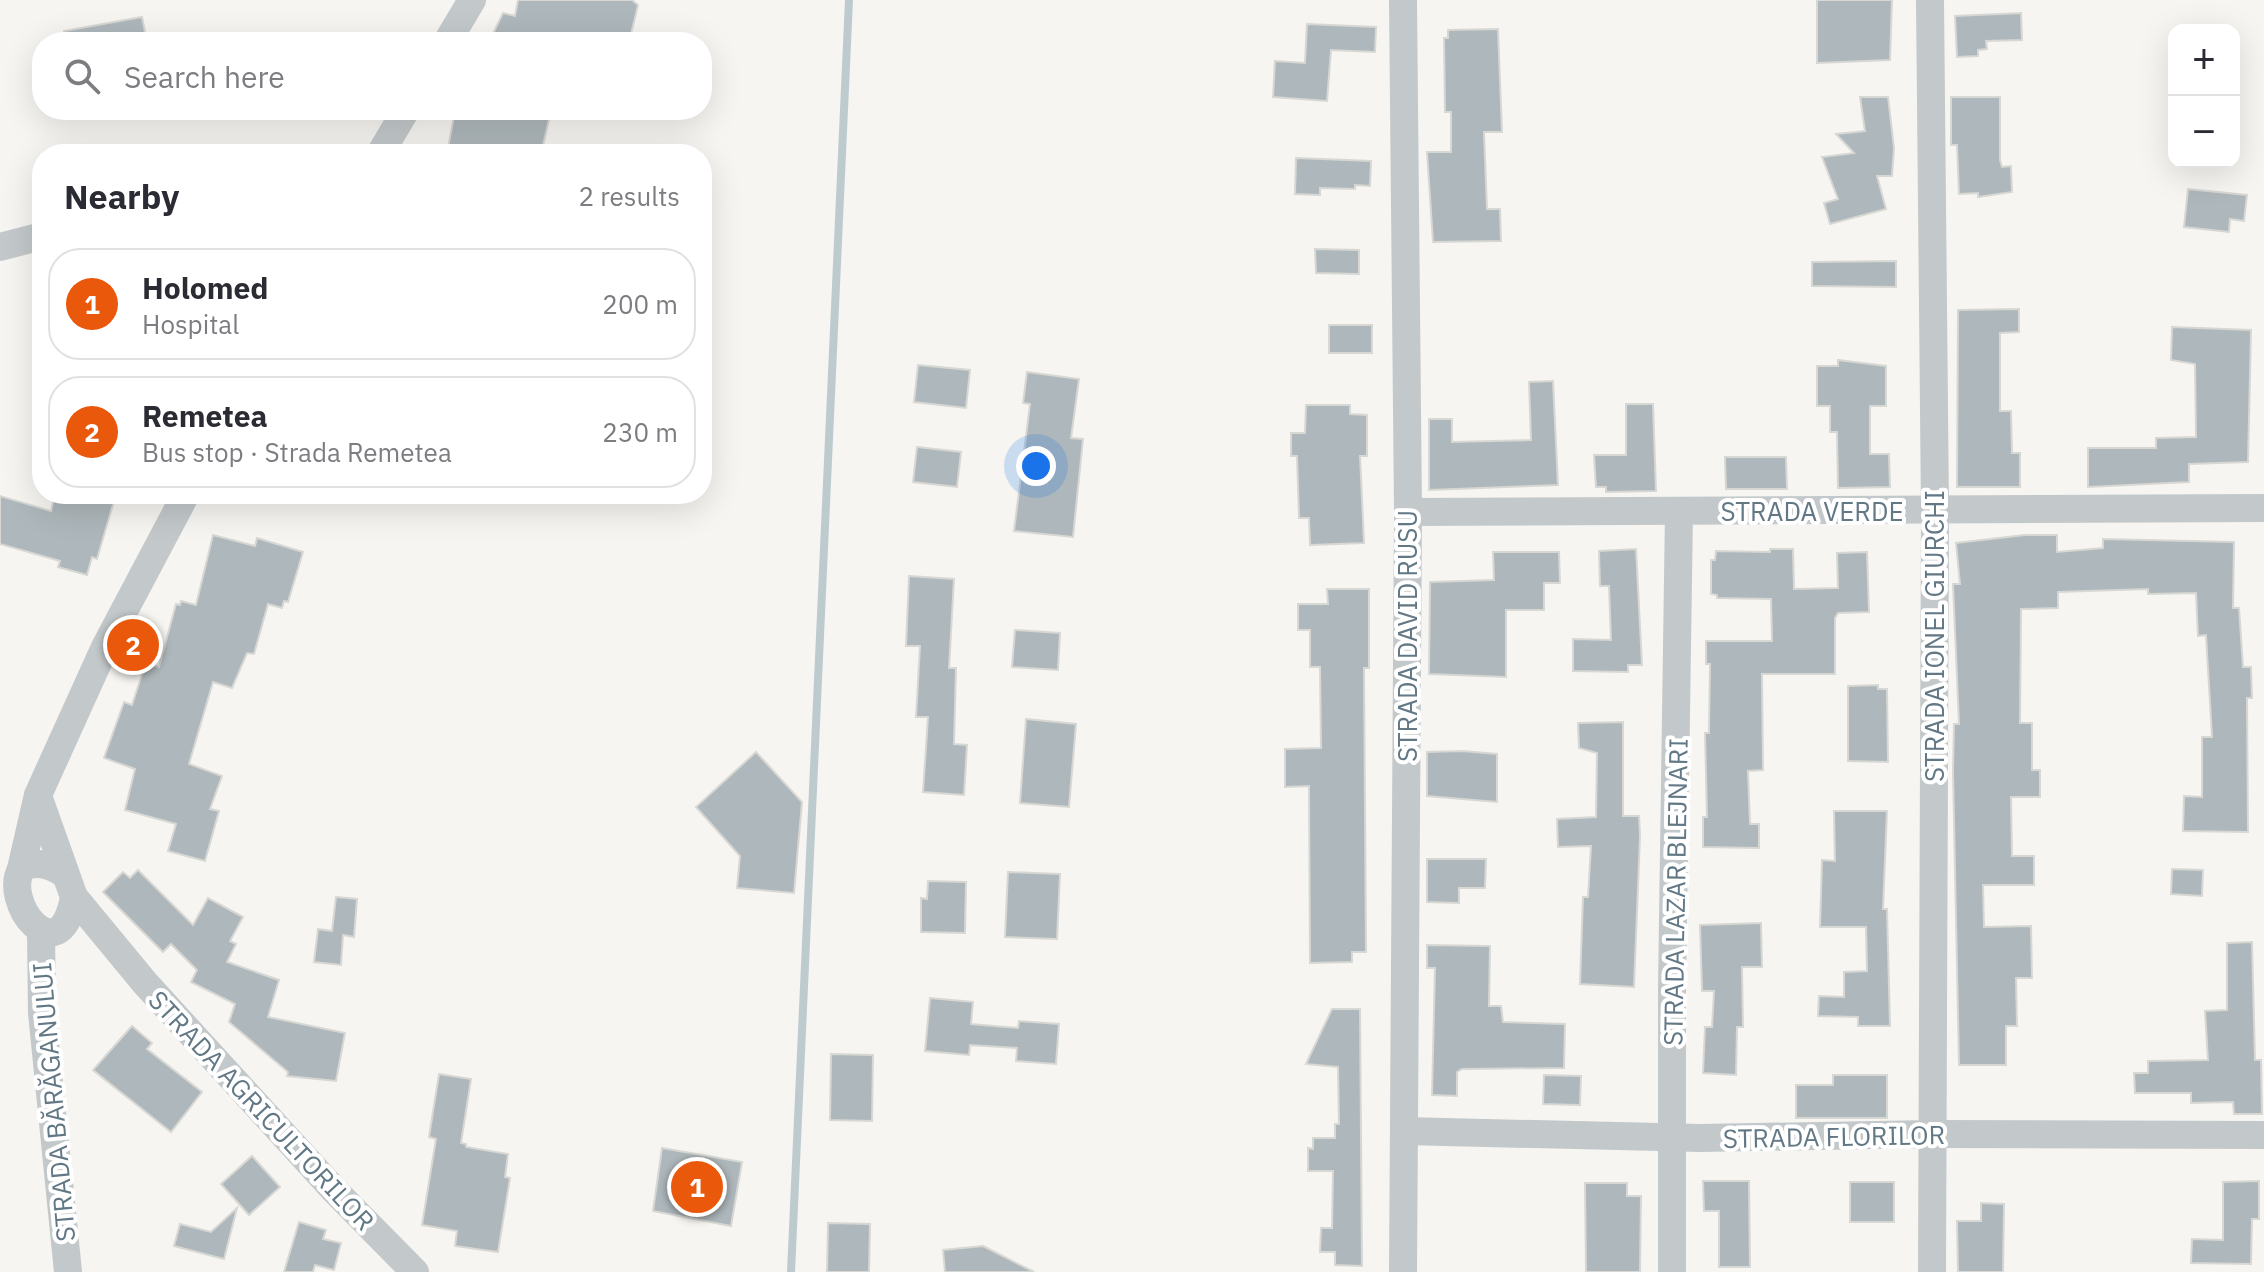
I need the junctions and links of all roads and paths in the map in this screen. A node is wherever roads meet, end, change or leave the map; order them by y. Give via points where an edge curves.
1 (472, 0) edge
2 (1403, 0) edge
3 (1930, 0) edge
4 (453, 32) edge
5 (400, 120) edge
6 (386, 144) edge
7 (32, 239) edge
8 (0, 247) edge
9 (181, 504) edge
10 (2264, 508) edge
11 (1935, 510) junction
12 (1679, 511) junction
13 (1408, 512) junction
14 (38, 795) junction
15 (21, 869) junction
16 (69, 885) junction
17 (49, 930) junction
18 (111, 945) junction
19 (1404, 1131) junction
20 (1932, 1134) junction
21 (2264, 1135) edge
22 (1673, 1136) junction
23 (68, 1272) edge
24 (415, 1272) edge
25 (1403, 1272) edge
26 (1672, 1272) edge
27 (1932, 1272) edge

1 - 4 street
2 - 13 street, STRADA DAVID RUSU
3 - 11 street, STRADA IONEL GIURCHI
5 - 6 street
7 - 8 street
9 - 14 street via 105,647
10 - 11 street, STRADA VERDE
11 - 12 street, STRADA VERDE
11 - 20 street, STRADA IONEL GIURCHI
12 - 13 street, STRADA VERDE
12 - 22 street, STRADA LAZAR BLEJNARI
13 - 19 street, STRADA DAVID RUSU
14 - 15 street
14 - 16 street, STRADA AGRICULTORILOR
15 - 16 street via 43,864
15 - 17 street via 7,886 9,923
16 - 17 street via 72,911
16 - 18 street, STRADA AGRICULTORILOR
17 - 18 street, STRADA AGRICULTORILOR
17 - 23 street, STRADA BĂRĂGANULUI via 42,1013
18 - 24 street, STRADA AGRICULTORILOR
19 - 22 street, STRADA FLORILOR
19 - 25 street, STRADA DAVID RUSU
20 - 21 street, STRADA FLORILOR
20 - 22 street, STRADA FLORILOR
20 - 27 street, STRADA IONEL GIURCHI
22 - 26 street, STRADA LAZAR BLEJNARI

